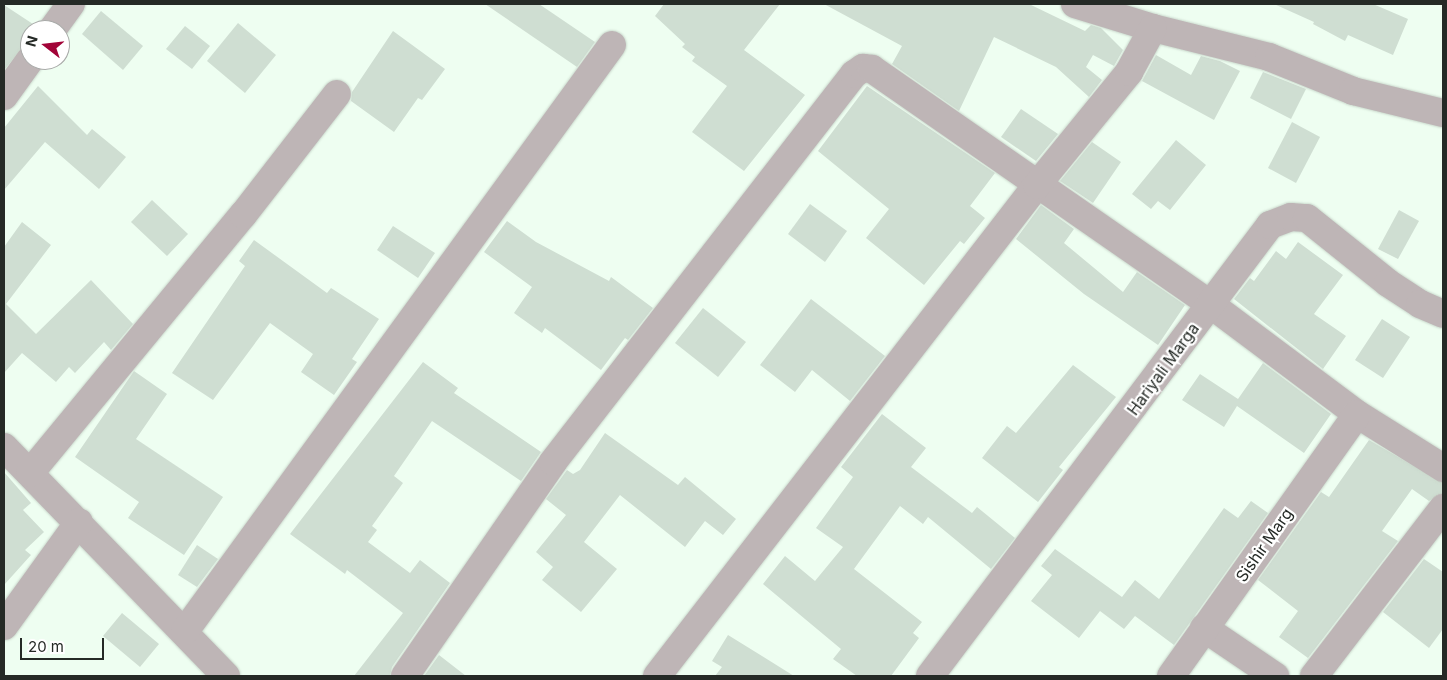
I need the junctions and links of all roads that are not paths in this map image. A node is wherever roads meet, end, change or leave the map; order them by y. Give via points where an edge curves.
1 (71, 4) edge
2 (1075, 4) edge
3 (59, 20) edge
4 (1153, 28) junction
5 (612, 46) dead end
6 (23, 70) edge
7 (337, 94) dead end
8 (4, 96) edge
9 (1443, 113) edge
10 (1037, 185) junction
11 (1210, 304) junction
12 (1443, 314) edge
13 (1357, 414) junction
14 (4, 446) edge
15 (1443, 468) edge
16 (30, 473) junction
17 (1443, 508) edge
18 (79, 522) junction
19 (4, 626) edge
20 (1204, 628) junction
21 (185, 631) junction
22 (226, 676) edge
23 (405, 676) edge
24 (657, 676) edge
25 (930, 676) edge
26 (1171, 676) edge
27 (1275, 676) edge
28 (1314, 676) edge

1 - 3 street
2 - 4 street
4 - 9 street via 1269,57 1353,91
4 - 10 street via 1129,72
5 - 21 street
6 - 8 street
7 - 16 street via 243,215
10 - 11 street
10 - 23 street via 872,69 863,68 854,74 553,462
10 - 24 street
11 - 12 street, Hariyali Marga via 1270,226 1291,217 1307,218 1388,283 1420,304
11 - 13 street
11 - 25 street, Hariyali Marga
13 - 15 street
13 - 20 street, Sishir Marg
14 - 16 street
16 - 18 street
17 - 28 street
18 - 19 street
18 - 21 street
20 - 26 street, Sishir Marg
20 - 27 street
21 - 22 street

